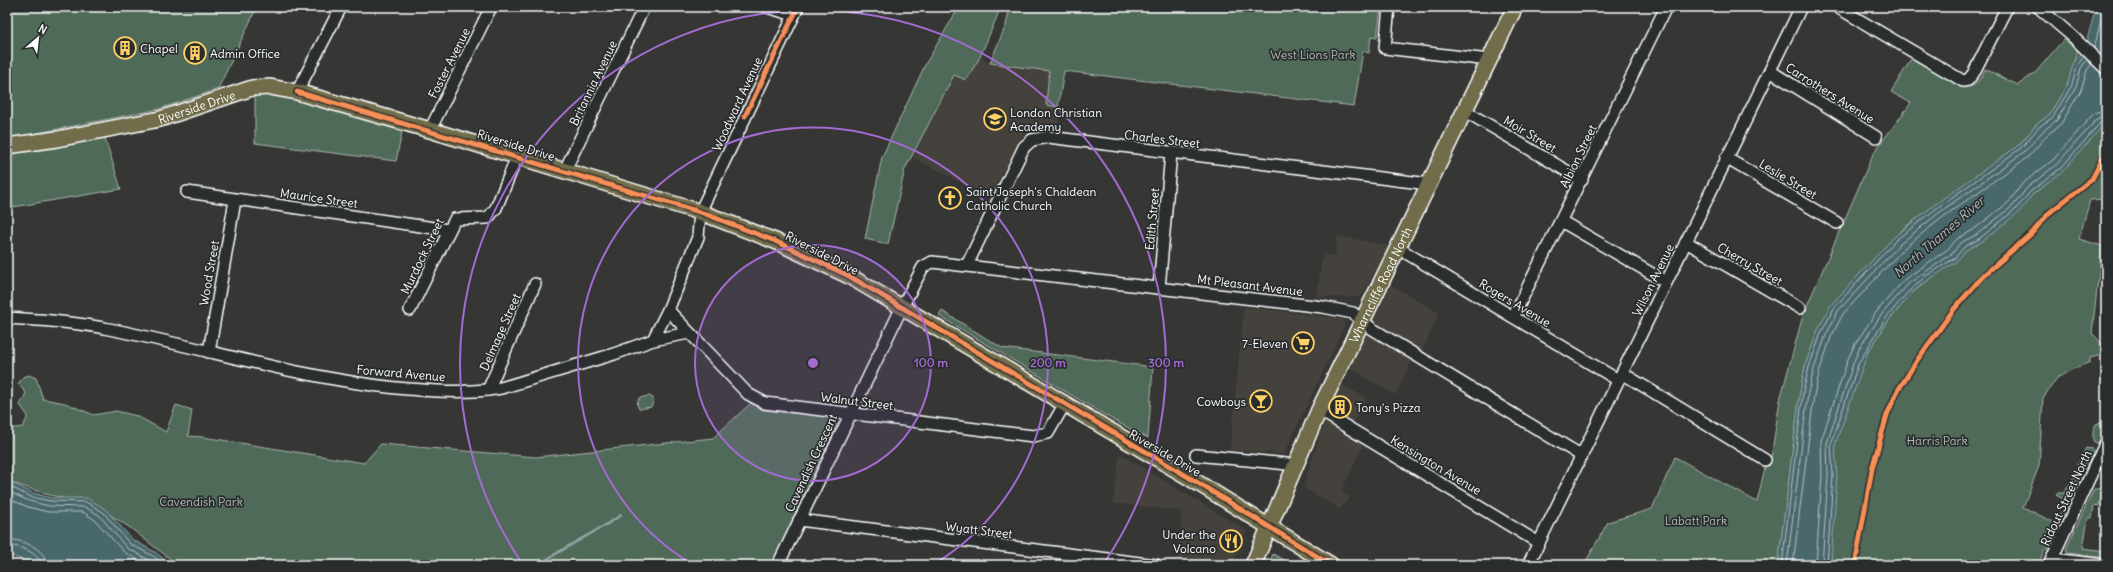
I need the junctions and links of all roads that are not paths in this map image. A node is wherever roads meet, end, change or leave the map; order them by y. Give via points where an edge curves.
1 (341, 7) edge
2 (491, 7) edge
3 (644, 7) edge
4 (767, 7) edge
5 (1389, 7) edge
6 (1515, 7) edge
7 (1666, 7) edge
8 (1801, 7) edge
9 (1837, 7) edge
10 (2007, 7) edge
11 (2038, 7) edge
12 (796, 11) edge
13 (1489, 60) junction
14 (2106, 69) edge
15 (1770, 71) junction
16 (297, 92) junction
17 (1465, 110) junction
18 (430, 130) junction
19 (1876, 137) dead end
20 (7, 146) edge
21 (1171, 153) junction
22 (518, 157) junction
23 (1726, 158) junction
24 (565, 170) junction
25 (1582, 180) junction
26 (1429, 184) junction
27 (187, 192) dead end
28 (235, 200) junction
29 (700, 212) junction
30 (1561, 220) junction
31 (1836, 223) dead end
32 (448, 230) junction
33 (1686, 242) junction
34 (1398, 248) junction
35 (967, 265) junction
36 (1666, 282) junction
37 (535, 284) dead end
38 (1159, 288) junction
39 (1800, 308) dead end
40 (901, 309) junction
41 (410, 310) dead end
42 (668, 310) junction
43 (1512, 317) junction
44 (7, 318) edge
45 (1363, 320) junction
46 (689, 333) junction
47 (653, 340) junction
48 (209, 352) junction
49 (1620, 377) junction
50 (488, 390) junction
51 (1064, 406) junction
52 (1320, 410) junction
53 (850, 412) junction
54 (2106, 442) edge
55 (1196, 455) dead end
56 (1582, 456) junction
57 (1765, 460) dead end
58 (1297, 465) junction
59 (799, 520) junction
60 (1270, 527) junction
61 (1539, 543) junction
62 (2050, 562) edge
63 (778, 565) edge
64 (1156, 565) edge
65 (1253, 565) edge
66 (1331, 565) edge
67 (1528, 565) edge
68 (2104, 565) edge

1 - 16 street
2 - 18 street, Foster Avenue
3 - 24 street, Britannia Avenue
4 - 12 street
5 - 13 street via 1385,48
6 - 13 main road, Wharncliffe Road North
7 - 25 street, Albion Street
8 - 15 street, Wilson Avenue
9 - 10 street via 1955,77 1965,80 1973,74
11 - 14 street
12 - 29 street, Woodward Avenue
13 - 17 main road, Wharncliffe Road North
15 - 19 street, Carrothers Avenue
15 - 23 street, Wilson Avenue
16 - 18 main road, Riverside Drive
16 - 20 main road, Riverside Drive via 270,87 252,88 160,119
17 - 25 street, Moir Street
17 - 26 main road, Wharncliffe Road North
18 - 22 main road, Riverside Drive
21 - 26 street, Charles Street
21 - 35 street, Charles Street via 1048,137 1032,140 1024,147
21 - 38 street, Edith Street
22 - 24 main road, Riverside Drive
22 - 32 street, Murdock Street via 496,208 488,218 455,219
23 - 31 street, Leslie Street
23 - 33 street, Wilson Avenue
24 - 29 main road, Riverside Drive
25 - 30 street, Albion Street
26 - 34 main road, Wharncliffe Road North
27 - 28 street, Maurice Street
28 - 32 street, Maurice Street
28 - 48 street, Wood Street
29 - 40 main road, Riverside Drive via 776,240 848,276
29 - 42 street via 698,237
30 - 36 street
30 - 43 street, Albion Street
32 - 41 street, Murdock Street
33 - 36 street, Wilson Avenue
33 - 39 street, Cherry Street
34 - 43 street, Rogers Avenue
34 - 45 main road, Wharncliffe Road North
35 - 38 street, Mt Pleasant Avenue
35 - 40 street, Mt Pleasant Avenue via 932,262 923,267
36 - 49 street, Wilson Avenue
37 - 50 street, Delmage Street
38 - 45 street, Mt Pleasant Avenue via 1323,307 1353,313
40 - 51 main road, Riverside Drive
40 - 53 street, Cavendish Crescent
42 - 46 street, Walnut Street
42 - 47 street
43 - 49 street, Rogers Avenue
44 - 48 street, Forward Avenue via 64,321 101,327
45 - 52 main road, Wharncliffe Road North
45 - 56 street, Mt Pleasant Avenue via 1371,328
46 - 47 street, Forward Avenue
46 - 53 street, Walnut Street via 748,394 765,403
47 - 50 street, Forward Avenue via 599,359
48 - 50 street, Forward Avenue via 355,384 428,391
49 - 56 street, Wilson Avenue
49 - 57 street, Rogers Avenue
51 - 53 street, Walnut Street via 1048,433 1033,436
51 - 60 main road, Riverside Drive
52 - 58 main road, Wharncliffe Road North
52 - 61 street, Kensington Avenue
53 - 59 street, Cavendish Crescent
54 - 62 street, Ridout Street North
55 - 58 street
56 - 61 street, Wilson Avenue
58 - 60 main road, Wharncliffe Road North
59 - 63 street, Cavendish Crescent
59 - 64 street, Wyatt Street
60 - 65 main road, Wharncliffe Road North
60 - 66 main road, Riverside Drive
61 - 67 street, Wilson Avenue
62 - 68 street

